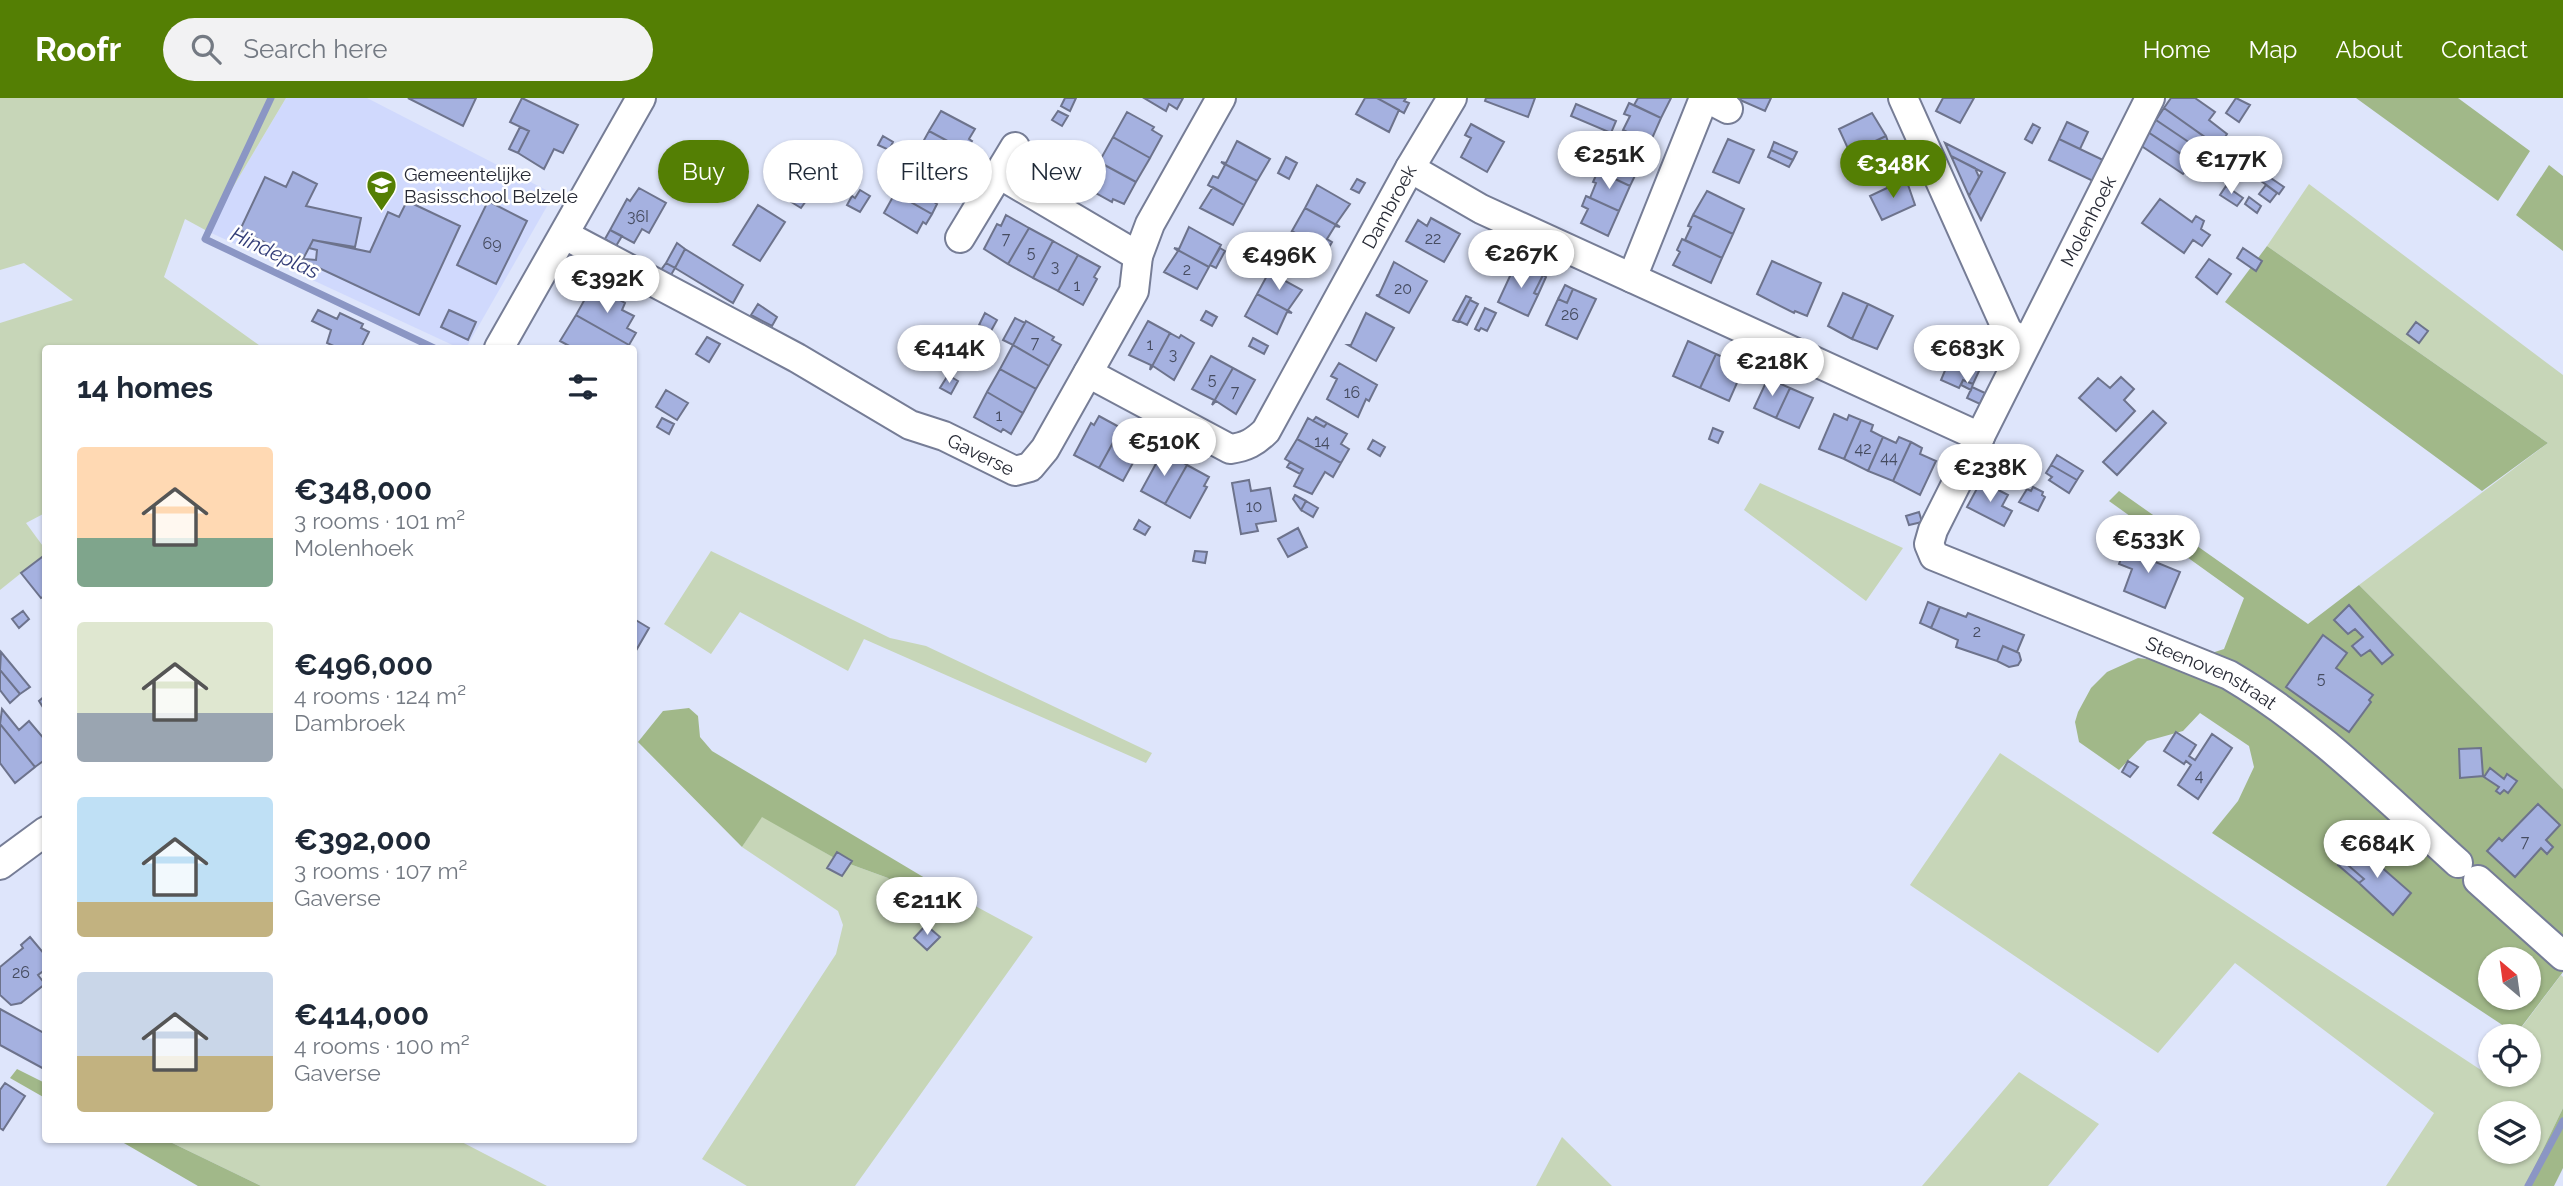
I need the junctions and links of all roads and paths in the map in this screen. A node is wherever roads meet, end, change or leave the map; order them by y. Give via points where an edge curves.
1 (641, 98) edge
2 (1221, 98) edge
3 (1452, 98) edge
4 (1903, 98) edge
5 (2150, 98) edge
6 (1713, 102) edge
7 (1006, 162) edge
8 (1410, 168) junction
9 (999, 174) junction
10 (565, 234) junction
11 (960, 238) dead end
12 (1138, 256) junction
13 (1632, 278) junction
14 (2026, 343) junction
15 (501, 345) edge
16 (1088, 373) junction
17 (1980, 437) junction
18 (1929, 544) joint
19 (42, 834) edge
20 (0, 865) edge
21 (2563, 956) edge

1 - 10 street
2 - 12 street, Gaverse via 1150,223
3 - 8 street
4 - 14 street via 2008,332
5 - 14 street, Molenhoek
6 - 13 street
7 - 9 street
8 - 13 street, Dambroek via 1481,209
8 - 16 street, Dambroek via 1256,441 1230,449
9 - 11 street
9 - 12 street
10 - 15 street
10 - 16 street, Gaverse via 797,358 911,425 1015,471 1030,467 1045,449
12 - 16 street, Gaverse via 1134,291
13 - 17 street, Dambroek
14 - 17 street, Molenhoek
17 - 18 street, Molenhoek
18 - 21 street, Steenovenstraat via 1934,556 2229,676 2269,699
19 - 20 street

